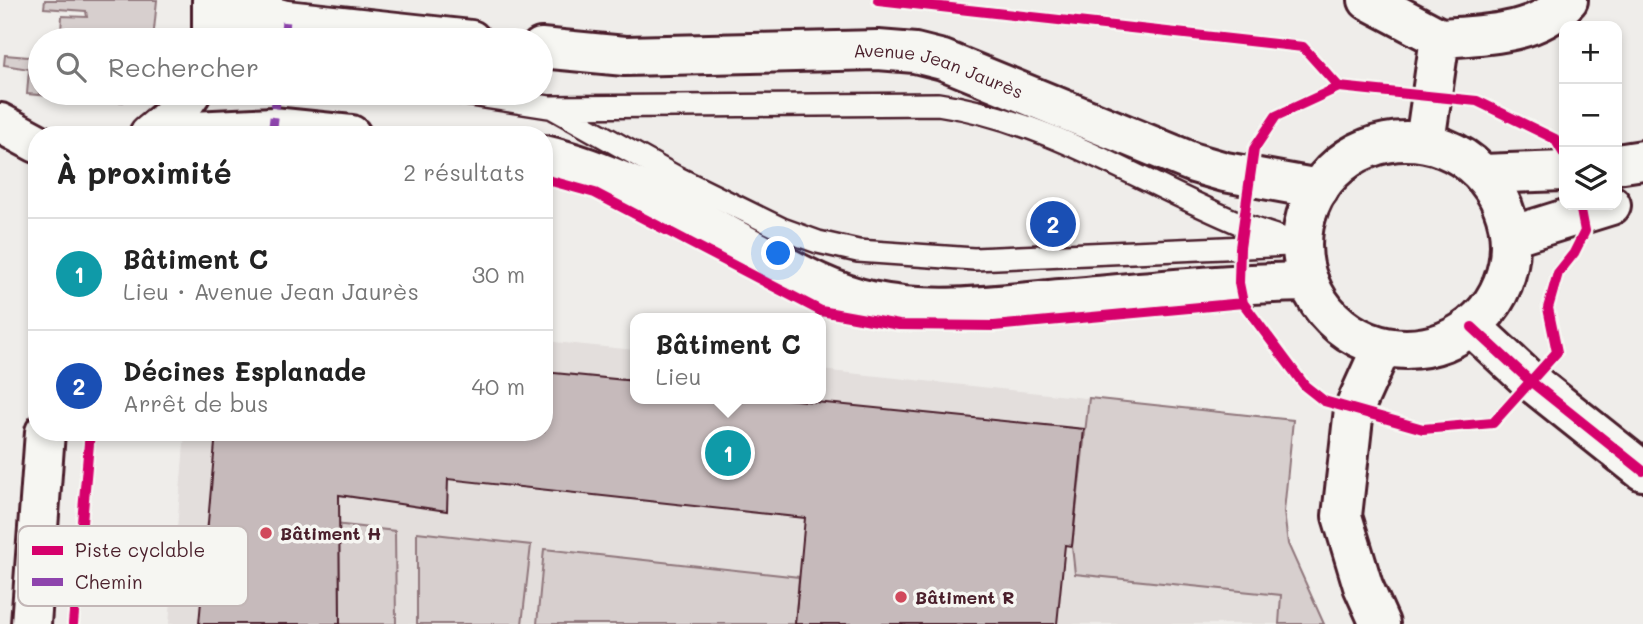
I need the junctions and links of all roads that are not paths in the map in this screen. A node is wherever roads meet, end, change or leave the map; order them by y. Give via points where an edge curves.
1 (1368, 0) edge
2 (1568, 0) edge
3 (217, 16) edge
4 (235, 28) edge
5 (360, 28) edge
6 (1440, 38) junction
7 (553, 49) edge
8 (183, 105) edge
9 (536, 105) edge
10 (549, 107) junction
11 (160, 126) edge
12 (1425, 142) junction
13 (553, 157) edge
14 (1643, 160) edge
15 (1622, 163) edge
16 (1559, 171) edge
17 (1483, 174) junction
18 (1319, 189) junction
19 (1643, 198) edge
20 (1622, 203) edge
21 (1595, 210) edge
22 (1511, 236) junction
23 (1302, 244) junction
24 (1308, 282) junction
25 (1472, 327) junction
26 (1382, 347) junction
27 (44, 441) edge
28 (1643, 471) edge
29 (38, 526) edge
30 (32, 606) edge
31 (31, 624) edge
32 (1380, 624) edge

1 - 6 main road
2 - 6 main road via 1555,15 1501,34
3 - 4 lane
3 - 5 main road via 248,10 286,20
6 - 12 main road
7 - 18 main road, Avenue Jean Jaurès via 625,55 915,53 943,60 1194,163
8 - 11 main road
9 - 10 lane
10 - 23 lane via 925,104 976,110 1109,160 1242,224
10 - 23 lane via 782,229 858,251 974,259
12 - 17 main road via 1446,148
12 - 18 main road via 1384,143 1365,150 1331,173
13 - 24 main road via 633,185 785,267 870,301 916,307 985,306 1239,283
14 - 15 main road
16 - 17 main road
17 - 22 main road via 1502,202
18 - 23 main road via 1308,210
19 - 20 main road
21 - 22 main road
22 - 25 main road via 1503,286 1490,309
23 - 24 main road
24 - 26 main road via 1337,324
25 - 26 main road via 1429,347
25 - 28 main road via 1529,380
26 - 32 main road via 1354,410 1342,516
27 - 29 main road
30 - 31 main road

